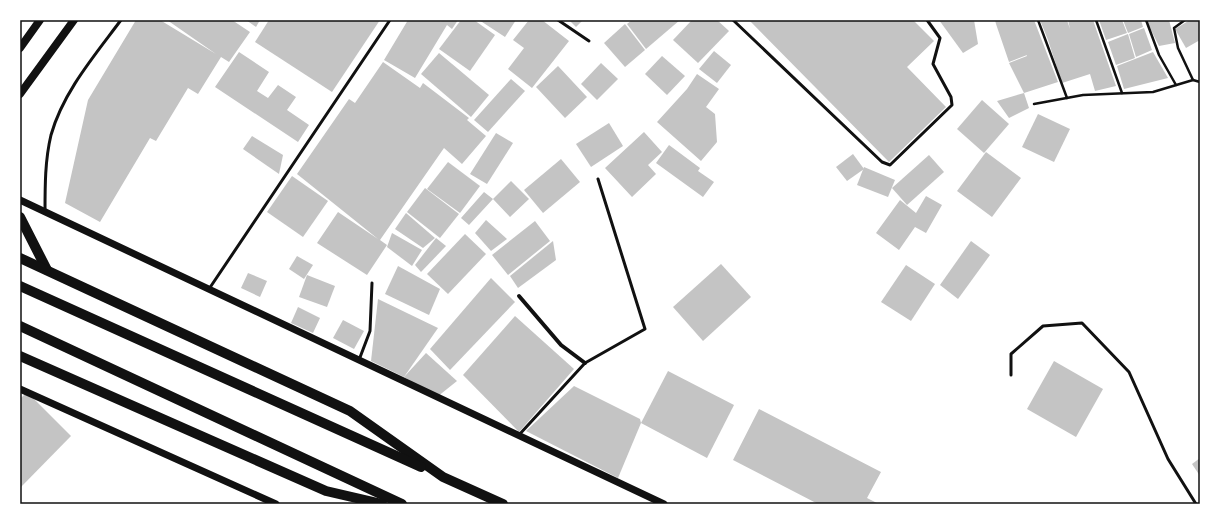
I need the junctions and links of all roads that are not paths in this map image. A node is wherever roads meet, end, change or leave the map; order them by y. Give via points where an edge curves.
1 (40, 20) edge
2 (74, 20) edge
3 (121, 20) edge
4 (390, 20) edge
5 (558, 20) edge
6 (733, 20) edge
7 (927, 20) edge
8 (589, 41) dead end
9 (20, 48) edge
10 (20, 94) edge
11 (598, 179) dead end
12 (20, 200) edge
13 (45, 212) junction
14 (20, 217) edge
15 (20, 258) edge
16 (47, 270) junction
17 (372, 283) dead end
18 (20, 286) edge
19 (208, 290) junction
20 (519, 296) dead end
21 (20, 326) edge
22 (20, 356) edge
23 (359, 360) junction
24 (585, 363) junction
25 (1011, 375) dead end
26 (20, 389) edge
27 (518, 436) junction
28 (443, 477) junction
29 (276, 504) edge
30 (382, 504) edge
31 (402, 504) edge
32 (502, 504) edge
33 (664, 504) edge
34 (1196, 504) edge

1 - 9 main road
2 - 10 main road
3 - 13 lane via 80,76 58,116 51,135 45,186
4 - 19 lane
5 - 8 lane
6 - 7 lane via 882,162 890,165 952,105 951,97 933,64 940,38
11 - 24 lane via 645,329
12 - 13 street
13 - 19 street
14 - 16 main road
15 - 16 main road
16 - 28 main road via 350,411
17 - 23 lane via 370,331
18 - 28 main road
19 - 23 street
20 - 24 street via 560,345
21 - 31 main road
22 - 30 main road via 326,491
23 - 27 street
24 - 27 lane
25 - 34 lane via 1011,354 1043,326 1082,323 1129,372 1168,459
26 - 29 street
27 - 33 street
28 - 32 main road

